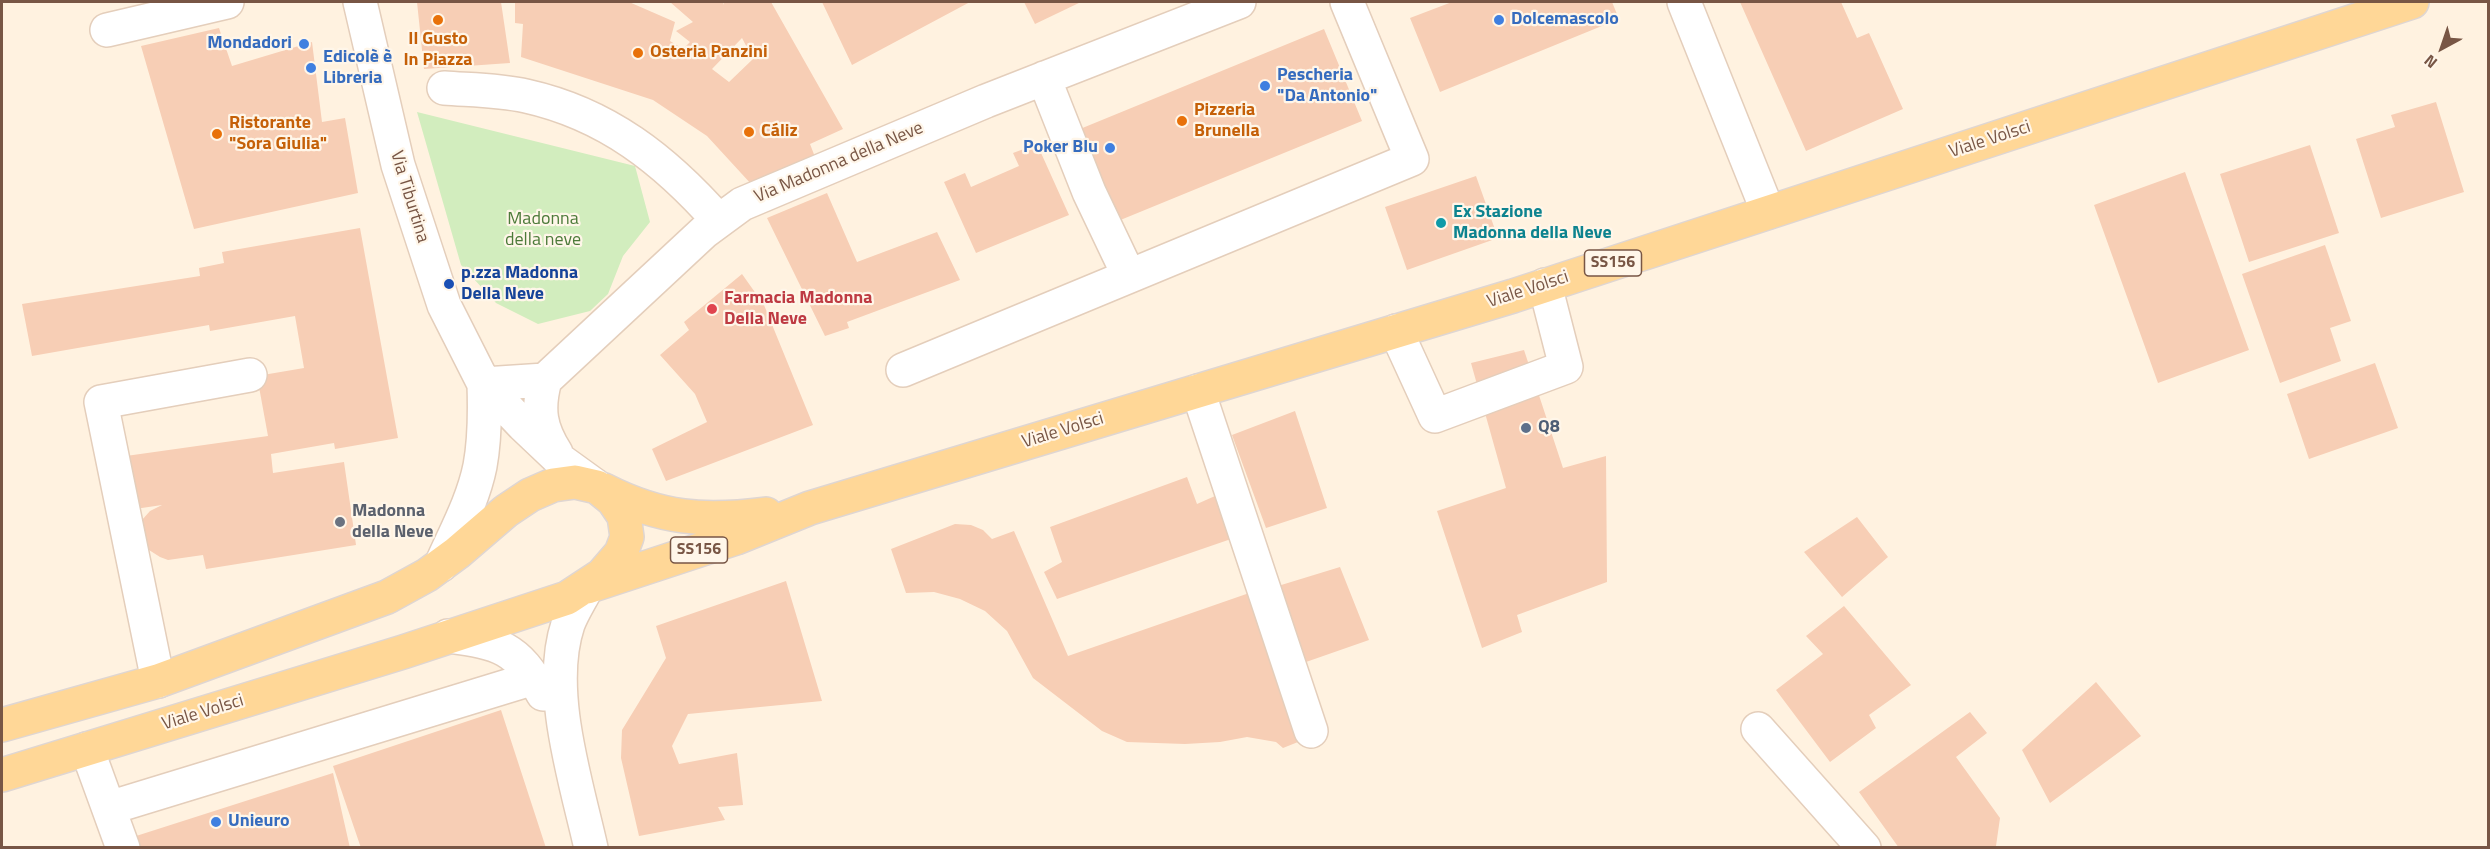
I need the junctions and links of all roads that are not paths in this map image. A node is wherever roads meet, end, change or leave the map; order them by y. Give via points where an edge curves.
1 (227, 2) edge
2 (360, 2) edge
3 (1239, 2) edge
4 (1347, 2) edge
5 (1684, 2) edge
6 (2412, 2) edge
7 (1180, 12) edge
8 (106, 30) dead end
9 (1044, 78) junction
10 (444, 88) dead end
11 (1768, 212) junction
12 (719, 221) junction
13 (1129, 276) junction
14 (1545, 285) junction
15 (1396, 331) junction
16 (903, 370) dead end
17 (250, 375) dead end
18 (545, 381) junction
19 (484, 384) junction
20 (1198, 391) junction
21 (561, 461) junction
22 (597, 487) junction
23 (810, 508) junction
24 (441, 565) junction
25 (587, 587) junction
26 (448, 636) junction
27 (534, 678) junction
28 (158, 681) junction
29 (2, 725) edge
30 (1758, 729) dead end
31 (1311, 731) dead end
32 (567, 738) junction
33 (87, 749) junction
34 (2, 775) edge
35 (109, 808) junction
36 (123, 848) edge
37 (591, 848) edge
38 (1864, 848) edge

1 - 8 street
2 - 19 street, Via Tiburtina via 405,189 444,304
3 - 7 street, Via Madonna della Neve
4 - 13 street via 1413,159
5 - 11 street
6 - 11 main road, Viale Volsci / SS156
7 - 9 street, Via Madonna della Neve
9 - 12 street, Via Madonna della Neve via 742,204
9 - 13 street via 1089,192
10 - 12 street via 525,95 582,113 620,132 660,161
11 - 14 main road, Viale Volsci / SS156
12 - 18 street, Via Madonna della Neve
13 - 16 street
14 - 15 main road, Viale Volsci / SS156
14 - 15 street via 1566,367 1435,416
15 - 20 main road, Viale Volsci / SS156
17 - 28 street via 101,402
18 - 19 street
18 - 21 street via 541,414 545,435
19 - 21 street
19 - 24 street via 485,433 479,468
20 - 23 main road, Viale Volsci / SS156
20 - 31 street
21 - 22 street
22 - 23 main road, SS156 via 667,515 710,519
22 - 24 main road via 575,482 553,485 530,495
22 - 25 main road via 624,516 627,537 621,554
23 - 25 main road, SS156 via 736,538
24 - 28 main road via 387,597
25 - 26 main road, Viale Volsci via 567,598
25 - 32 street via 568,623 561,654 559,687
26 - 27 street via 490,642 512,653
26 - 33 main road, Viale Volsci
27 - 32 street
27 - 35 street
28 - 29 main road
30 - 38 street
32 - 37 street
33 - 34 main road, Viale Volsci
33 - 35 street
35 - 36 street

